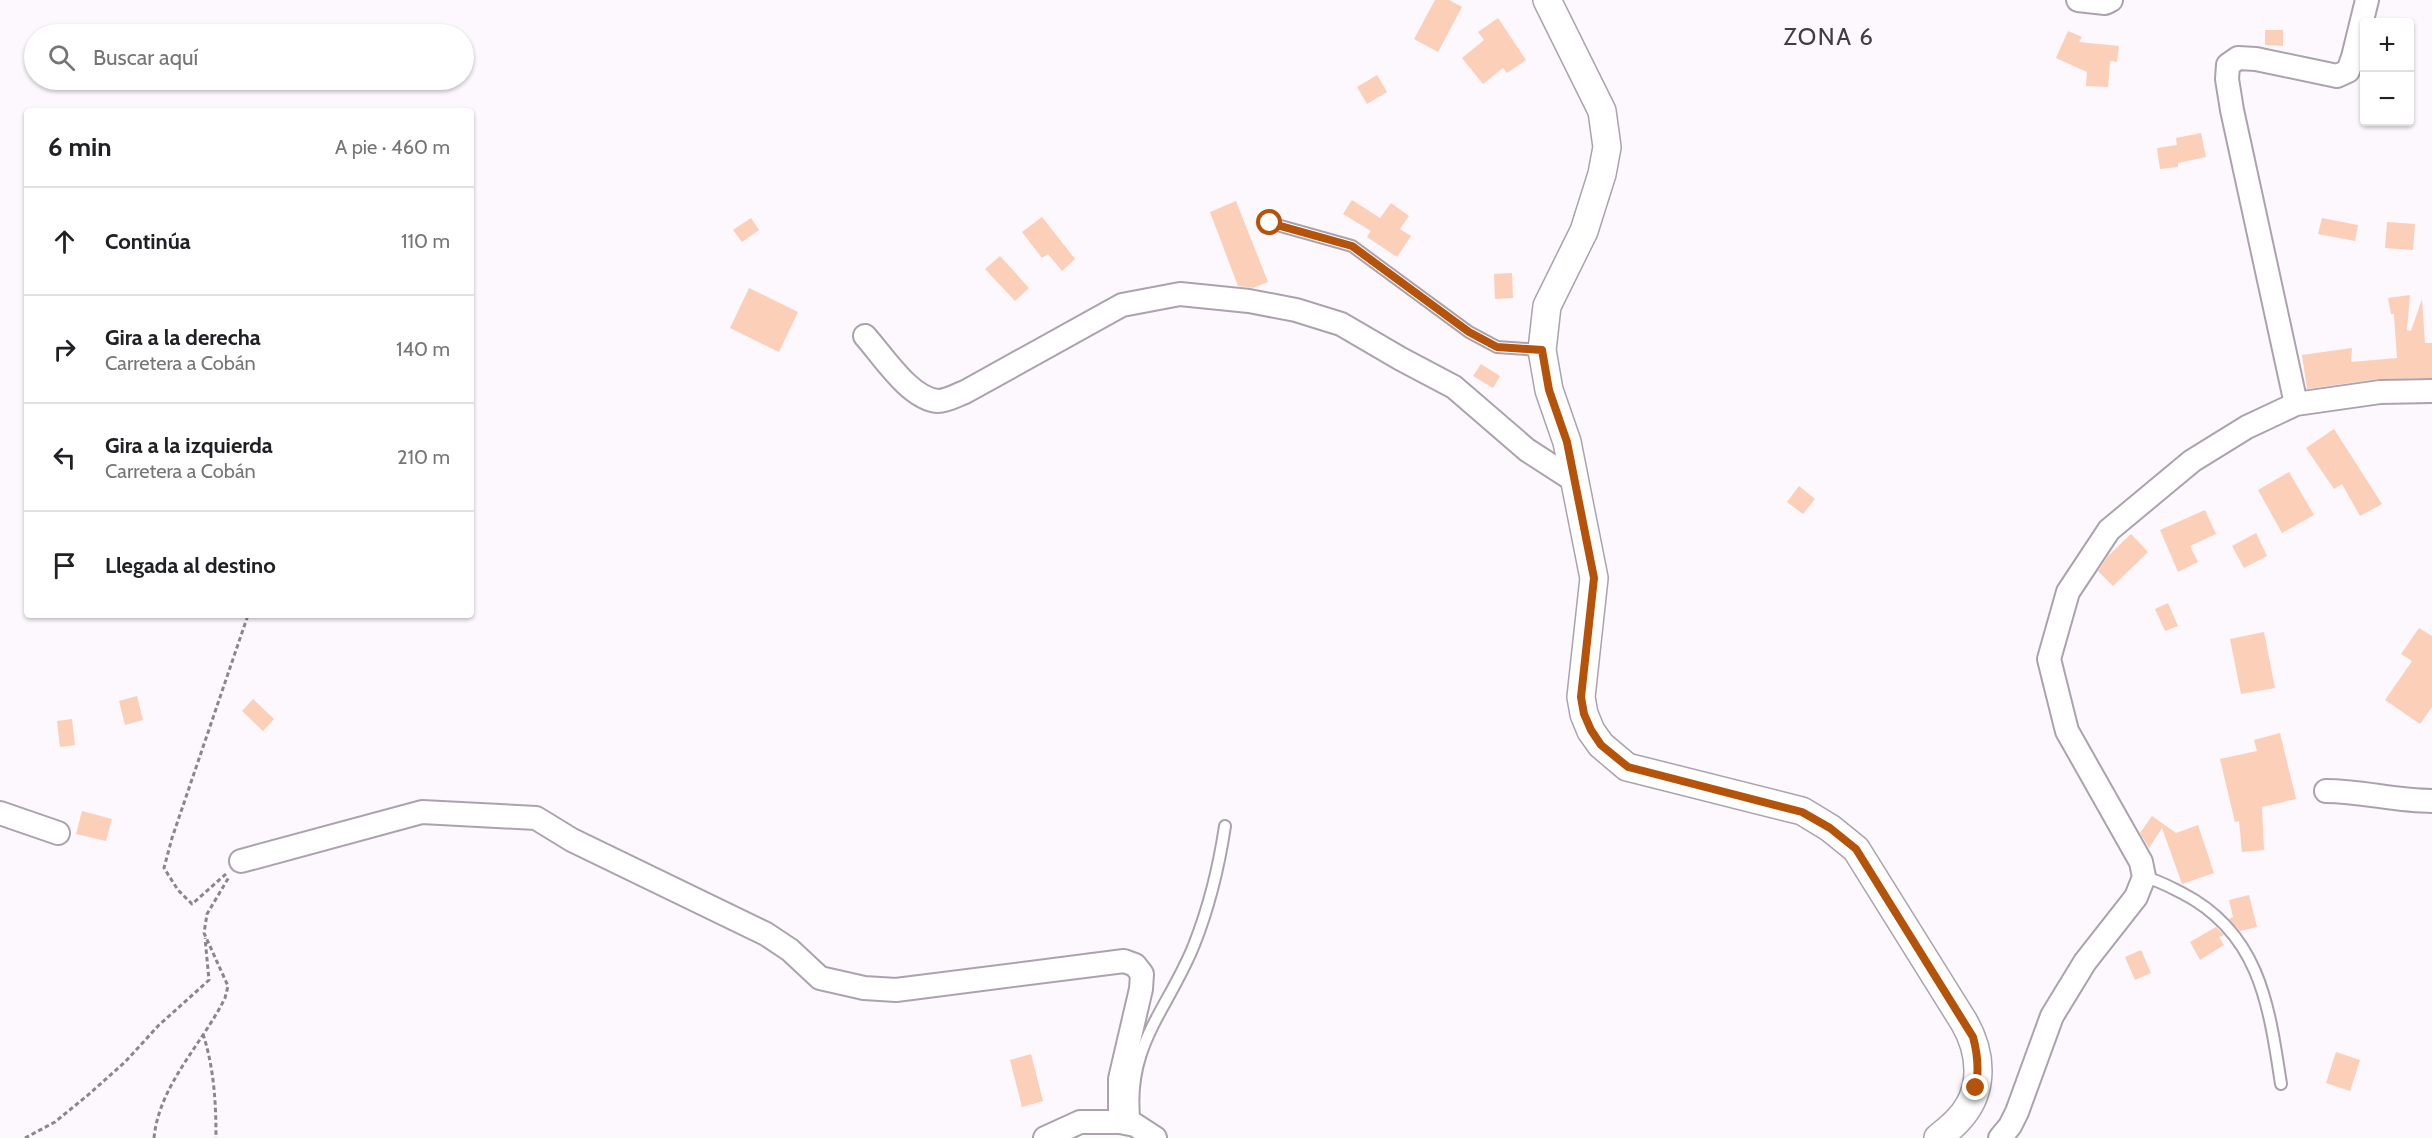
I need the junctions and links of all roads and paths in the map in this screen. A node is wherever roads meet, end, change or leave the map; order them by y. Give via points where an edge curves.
1 (1548, 0) edge
2 (2078, 0) edge
3 (2111, 0) edge
4 (2367, 0) edge
5 (1270, 223) dead end
6 (865, 336) dead end
7 (1542, 350) junction
8 (2432, 391) edge
9 (2296, 404) junction
10 (1575, 481) junction
11 (247, 618) edge
12 (2326, 791) dead end
13 (2432, 801) edge
14 (0, 813) edge
15 (1225, 825) dead end
16 (58, 833) dead end
17 (241, 861) junction
18 (2145, 877) junction
19 (204, 933) junction
20 (203, 1034) junction
21 (2281, 1084) dead end
22 (1127, 1123) junction
23 (25, 1138) edge
24 (154, 1138) edge
25 (216, 1138) edge
26 (1045, 1138) edge
27 (1155, 1138) edge
28 (1938, 1138) edge
29 (2000, 1138) edge

1 - 7 street via 1602,111 1607,147 1584,231 1547,306
2 - 3 street
4 - 9 street via 2348,71 2337,76 2238,58 2228,65 2232,110
5 - 7 lane via 1352,246 1460,326 1497,347
6 - 10 street via 922,398 941,401 965,392 1122,304 1180,294 1261,303 1341,324 1454,387 1527,450
7 - 10 street
8 - 9 street via 2380,392
9 - 18 street via 2247,427 2192,461 2109,530 2068,592 2049,659 2067,731
10 - 28 street via 1594,578 1581,697 1591,730 1601,745 1628,767 1802,812 1856,849 1973,1037 1976,1088 1960,1119
11 - 17 path via 164,868 192,904
12 - 13 street
14 - 16 street
15 - 22 lane via 1218,868 1195,944 1144,1041
17 - 19 path via 207,914
17 - 22 street via 422,812 536,818 572,840 766,934 820,978 896,990 1124,961 1135,965 1142,974 1120,1079
18 - 21 lane via 2201,904 2238,937 2270,1015
18 - 29 street via 2136,897 2085,962 2052,1016 2017,1112
19 - 20 path via 228,986 218,1014
19 - 23 path via 209,980 87,1095 55,1122
20 - 24 path via 167,1095 156,1121
20 - 25 path via 211,1057
22 - 26 street via 1080,1122
22 - 27 street

